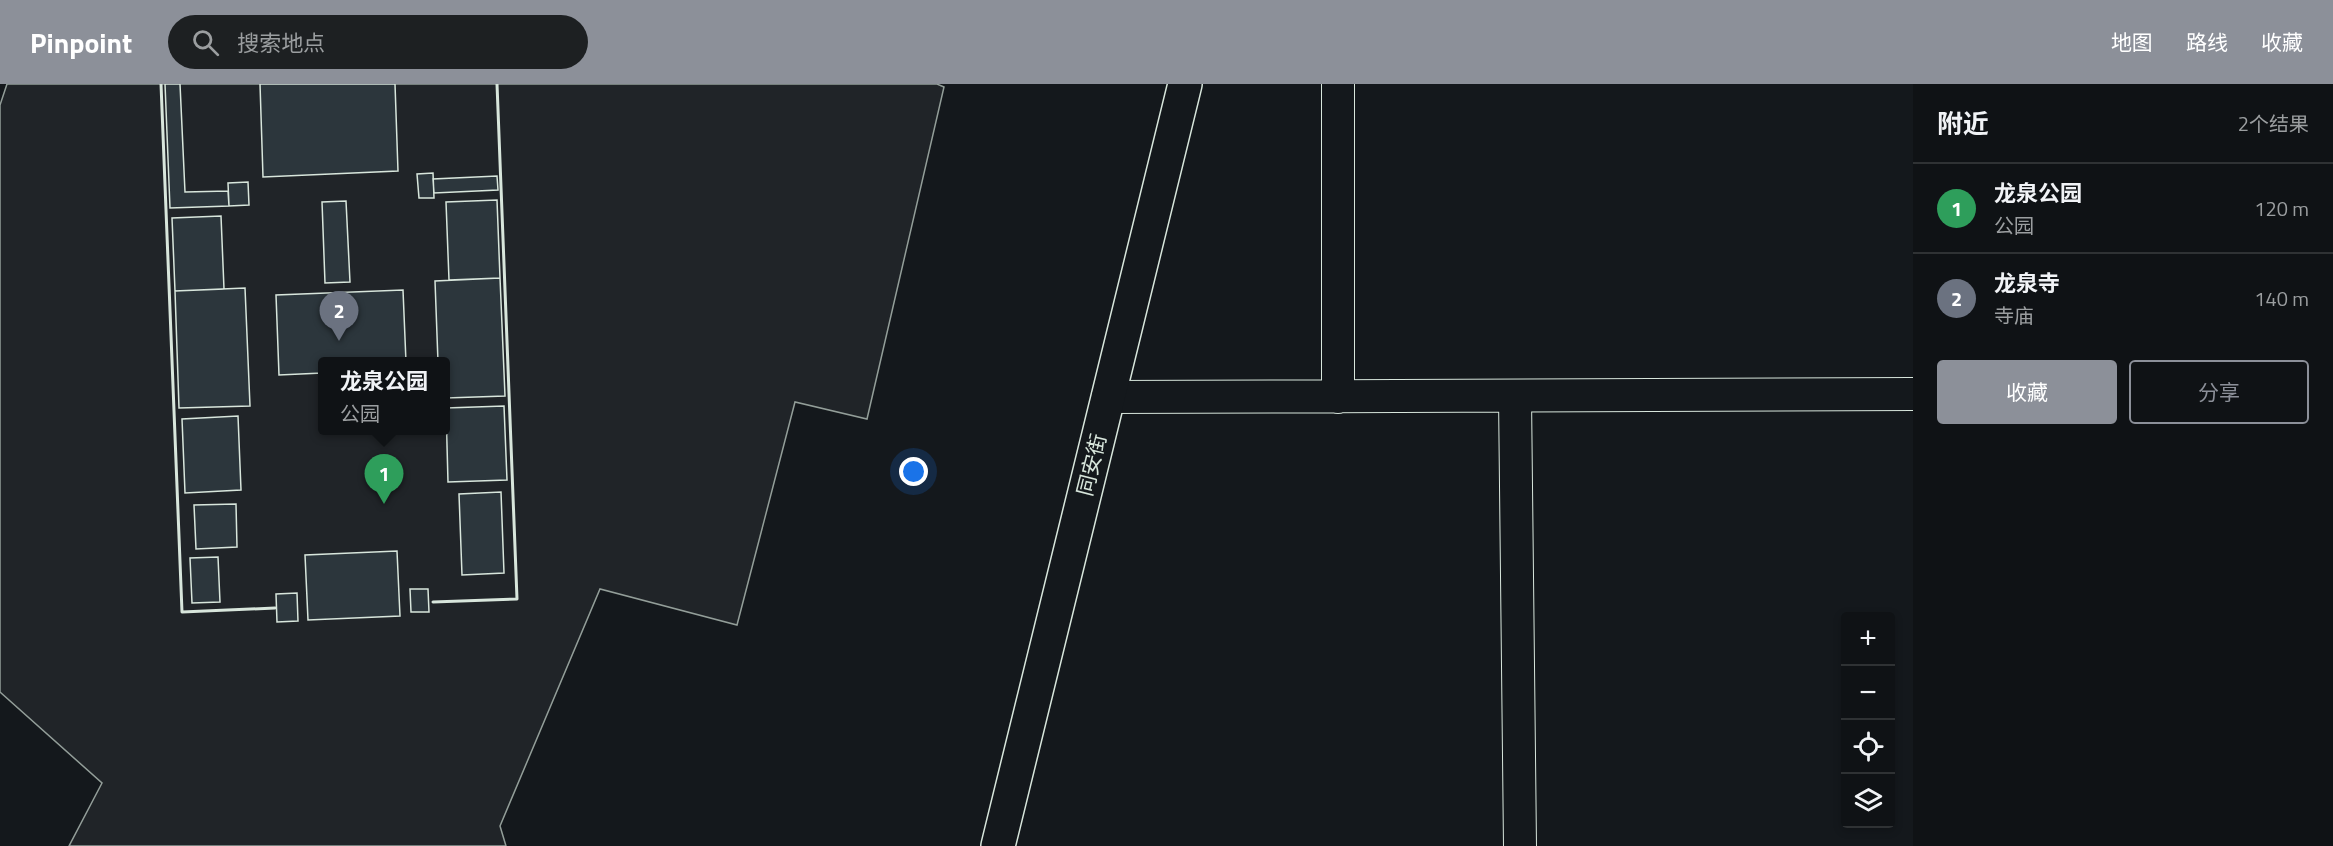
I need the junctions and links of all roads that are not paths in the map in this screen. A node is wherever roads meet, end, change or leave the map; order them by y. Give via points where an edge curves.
1 (1185, 84) edge
2 (1338, 84) edge
3 (1913, 394) edge
4 (1338, 396) junction
5 (1515, 396) junction
6 (1108, 398) junction
7 (998, 846) edge
8 (1520, 846) edge

1 - 6 main road, 同安街
2 - 4 street
3 - 5 street
4 - 5 street
4 - 6 street
5 - 8 street
6 - 7 main road, 同安街

